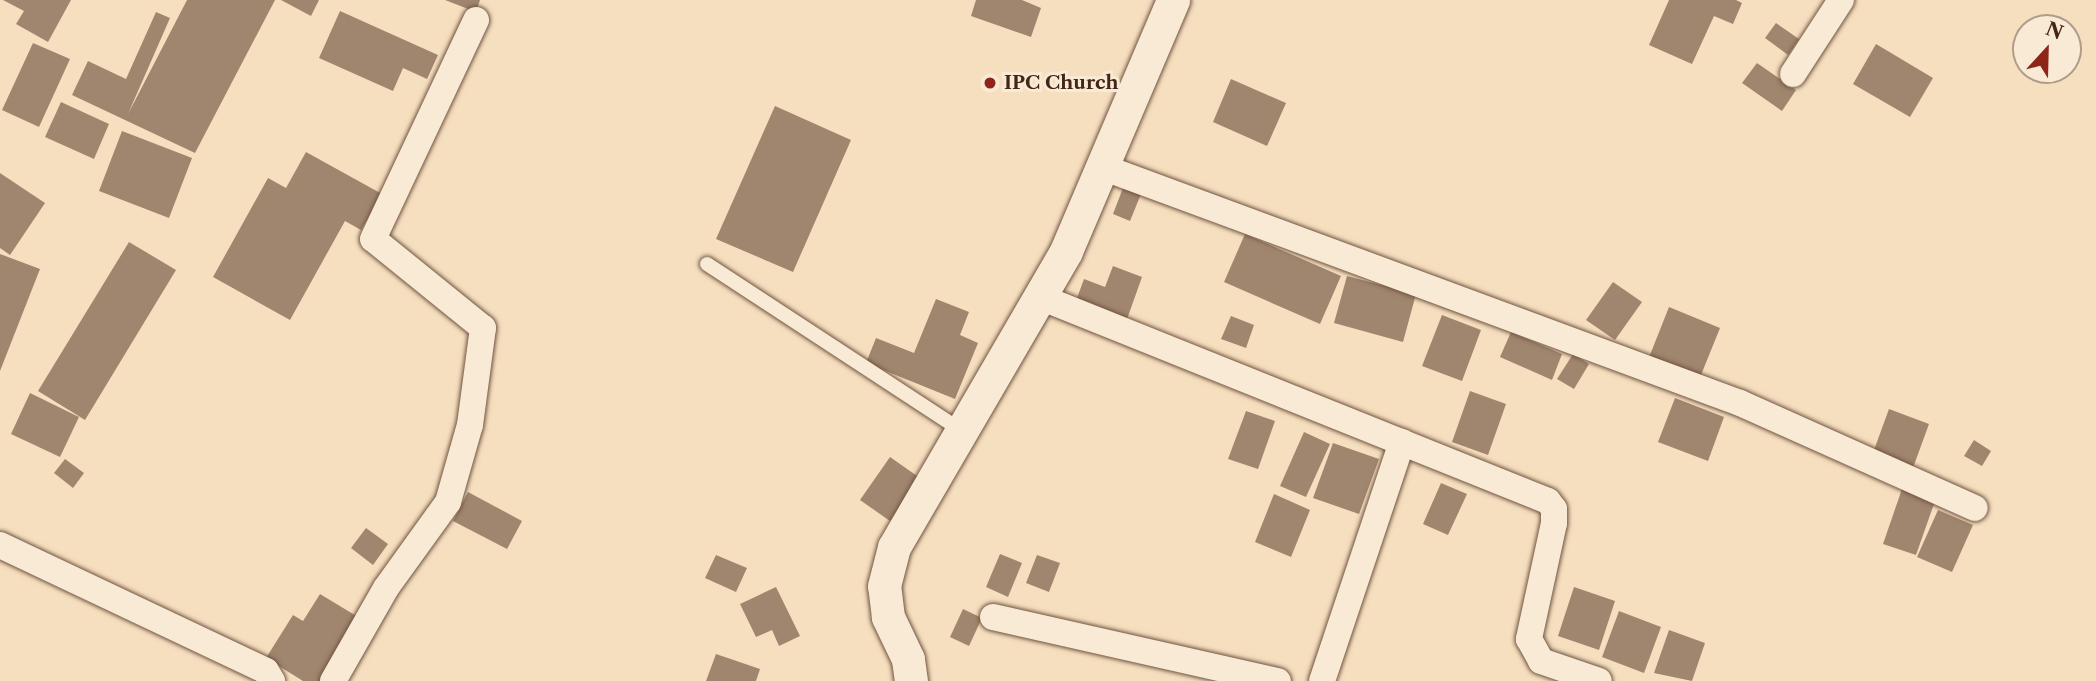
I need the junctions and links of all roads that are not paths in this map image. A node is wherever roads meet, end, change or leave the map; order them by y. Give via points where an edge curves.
1 (1173, 0) edge
2 (1841, 0) edge
3 (477, 20) dead end
4 (1793, 74) dead end
5 (1102, 167) junction
6 (707, 264) dead end
7 (1040, 297) junction
8 (961, 431) junction
9 (1402, 442) junction
10 (1975, 508) dead end
11 (0, 545) edge
12 (993, 617) dead end
13 (272, 681) edge
14 (333, 681) edge
15 (911, 681) edge
16 (1278, 681) edge
17 (1322, 681) edge
18 (1599, 681) edge

1 - 5 street
2 - 4 street
3 - 14 street via 373,239 483,328 470,425 448,502 386,589
5 - 7 street via 1066,251
5 - 10 street via 1740,403
6 - 8 lane
7 - 8 street
7 - 9 street
8 - 15 street via 894,547 884,586 888,617 908,659
9 - 17 street
9 - 18 street via 1548,502 1554,509 1529,639 1541,661
11 - 13 street via 266,671
12 - 16 street

